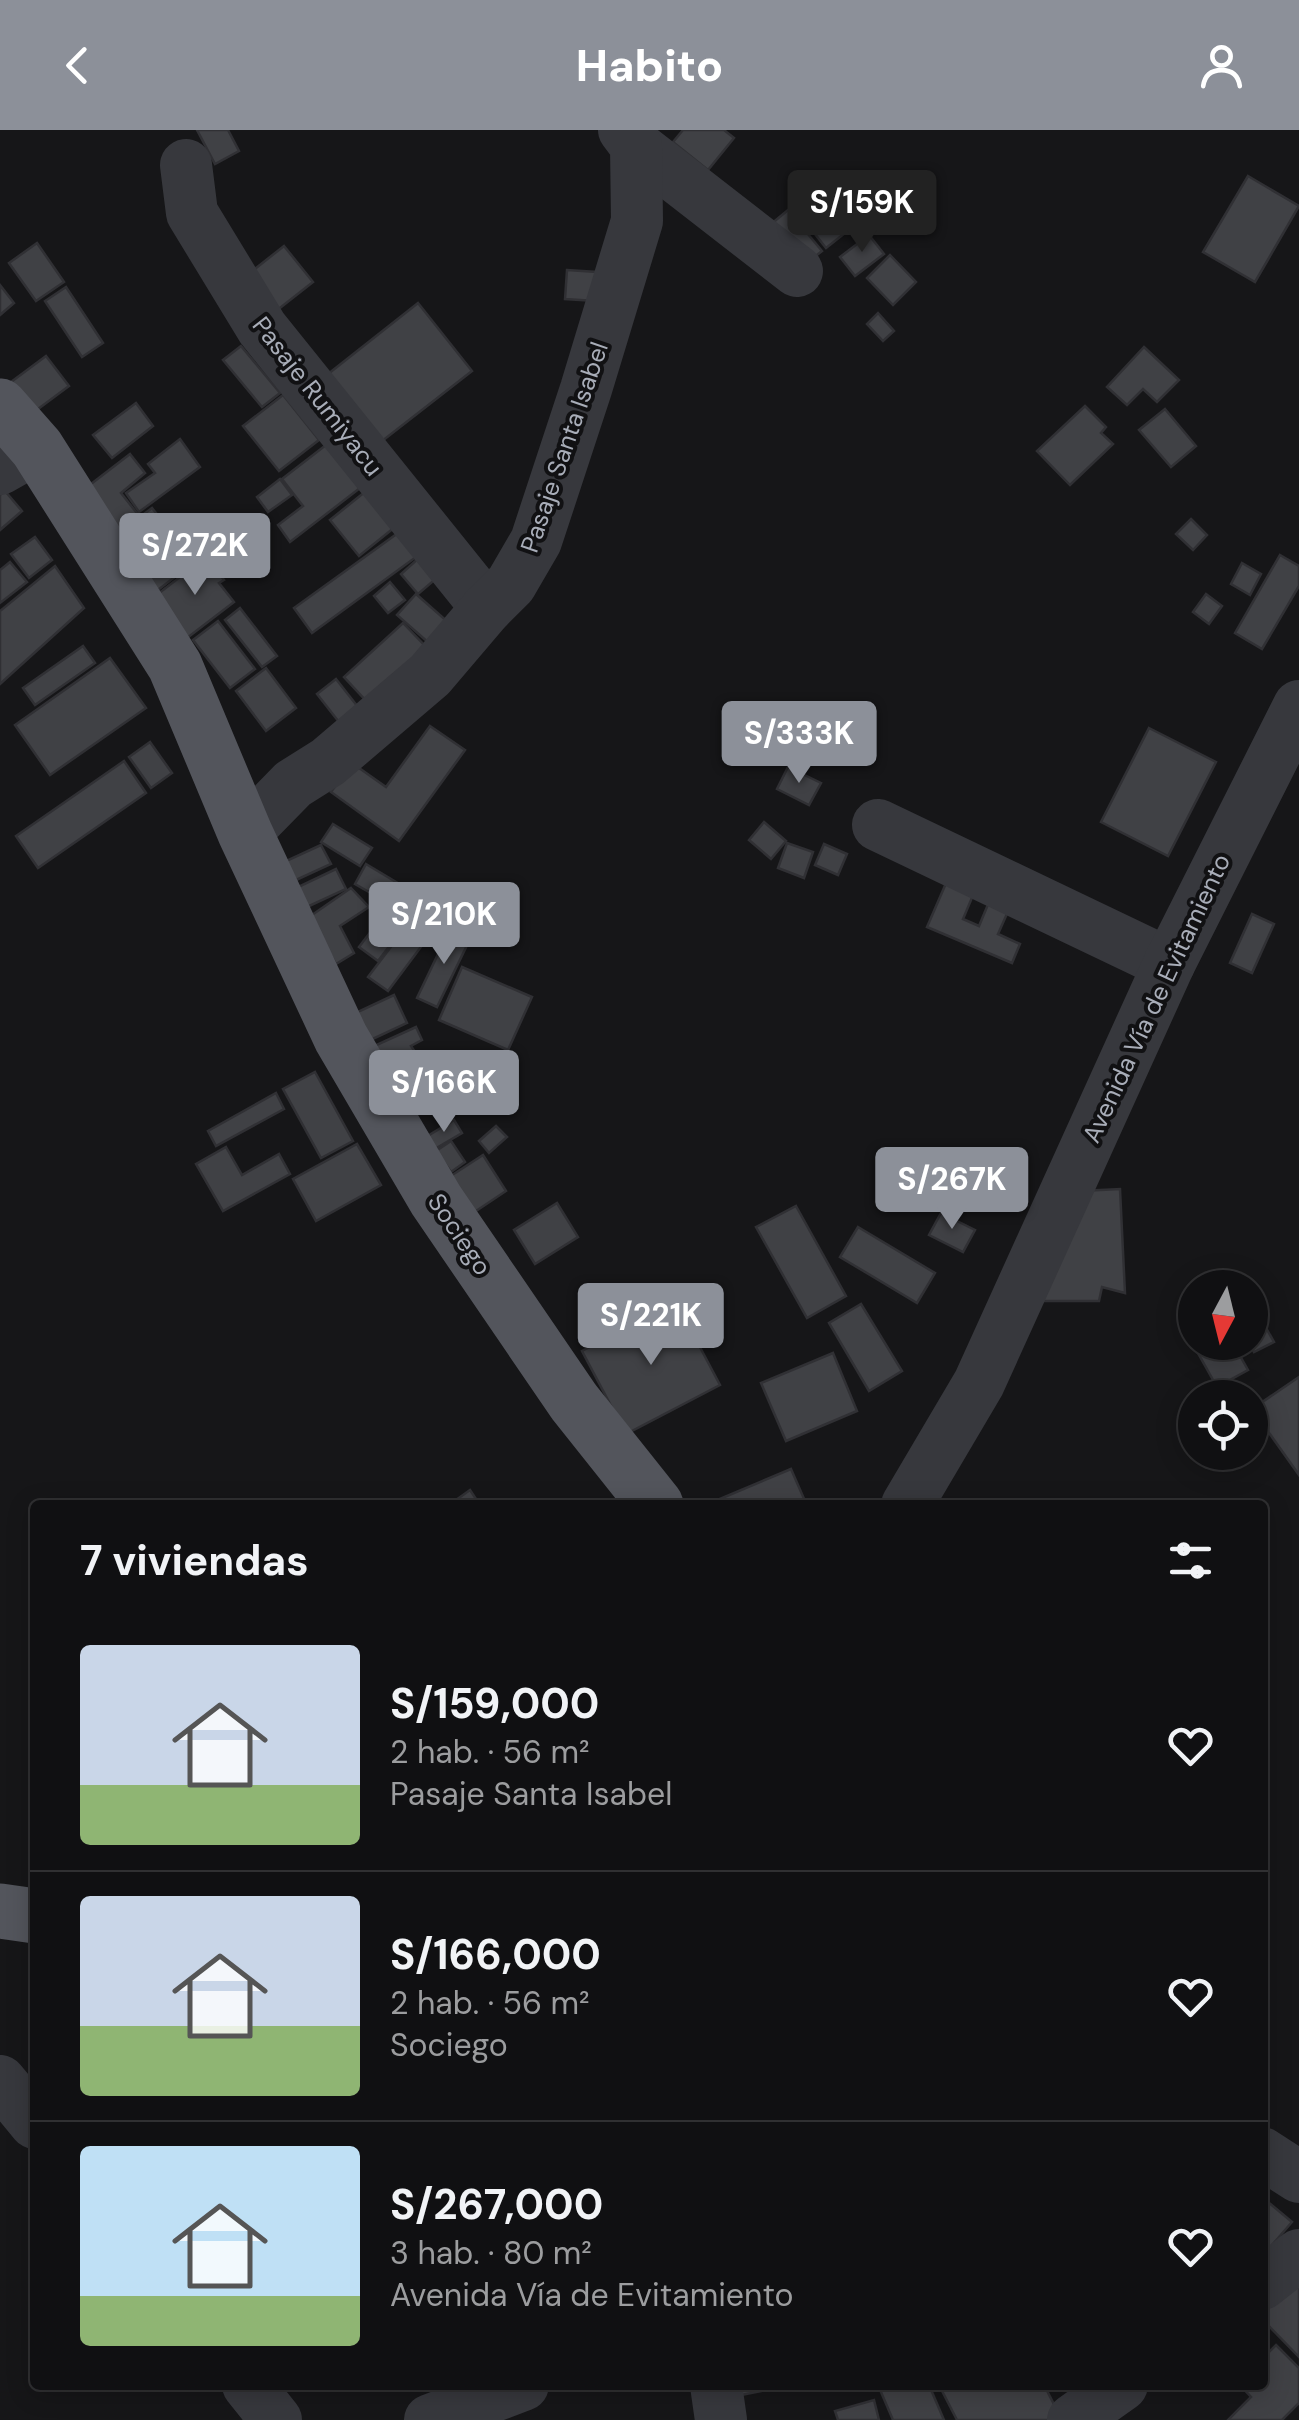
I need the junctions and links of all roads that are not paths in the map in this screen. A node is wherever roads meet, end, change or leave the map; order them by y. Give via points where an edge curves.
1 (630, 138) edge
2 (186, 165) dead end
3 (796, 271) dead end
4 (0, 406) edge
5 (19, 458) edge
6 (488, 608) junction
7 (1299, 706) edge
8 (878, 825) dead end
9 (245, 833) junction
10 (1168, 964) junction
11 (652, 1500) edge
12 (910, 1500) edge
13 (0, 1911) edge
14 (30, 1915) edge
15 (0, 2080) edge
16 (30, 2117) edge
17 (1268, 2158) edge
18 (1299, 2177) edge
19 (1299, 2255) edge
20 (1268, 2279) edge
21 (252, 2390) edge
22 (510, 2390) edge
23 (717, 2390) edge
24 (1115, 2390) edge
25 (276, 2420) edge
26 (430, 2420) edge
27 (721, 2420) edge
28 (1074, 2420) edge

1 - 3 street
1 - 6 street, Pasaje Santa Isabel via 637,221 536,541
2 - 6 street, Pasaje Rumiyacu via 192,213 262,328
4 - 5 main road, Sociego
5 - 9 main road, Sociego via 175,666
6 - 9 street, Pasaje Santa Isabel via 430,675 293,784
7 - 10 street, Avenida Vía de Evitamiento
8 - 10 street
9 - 11 main road, Sociego via 340,1038 436,1200 574,1402
10 - 12 street, Avenida Vía de Evitamiento via 979,1383
13 - 14 main road
15 - 16 street
17 - 18 street
19 - 20 street
21 - 25 street
22 - 26 street
23 - 27 street
24 - 28 street

